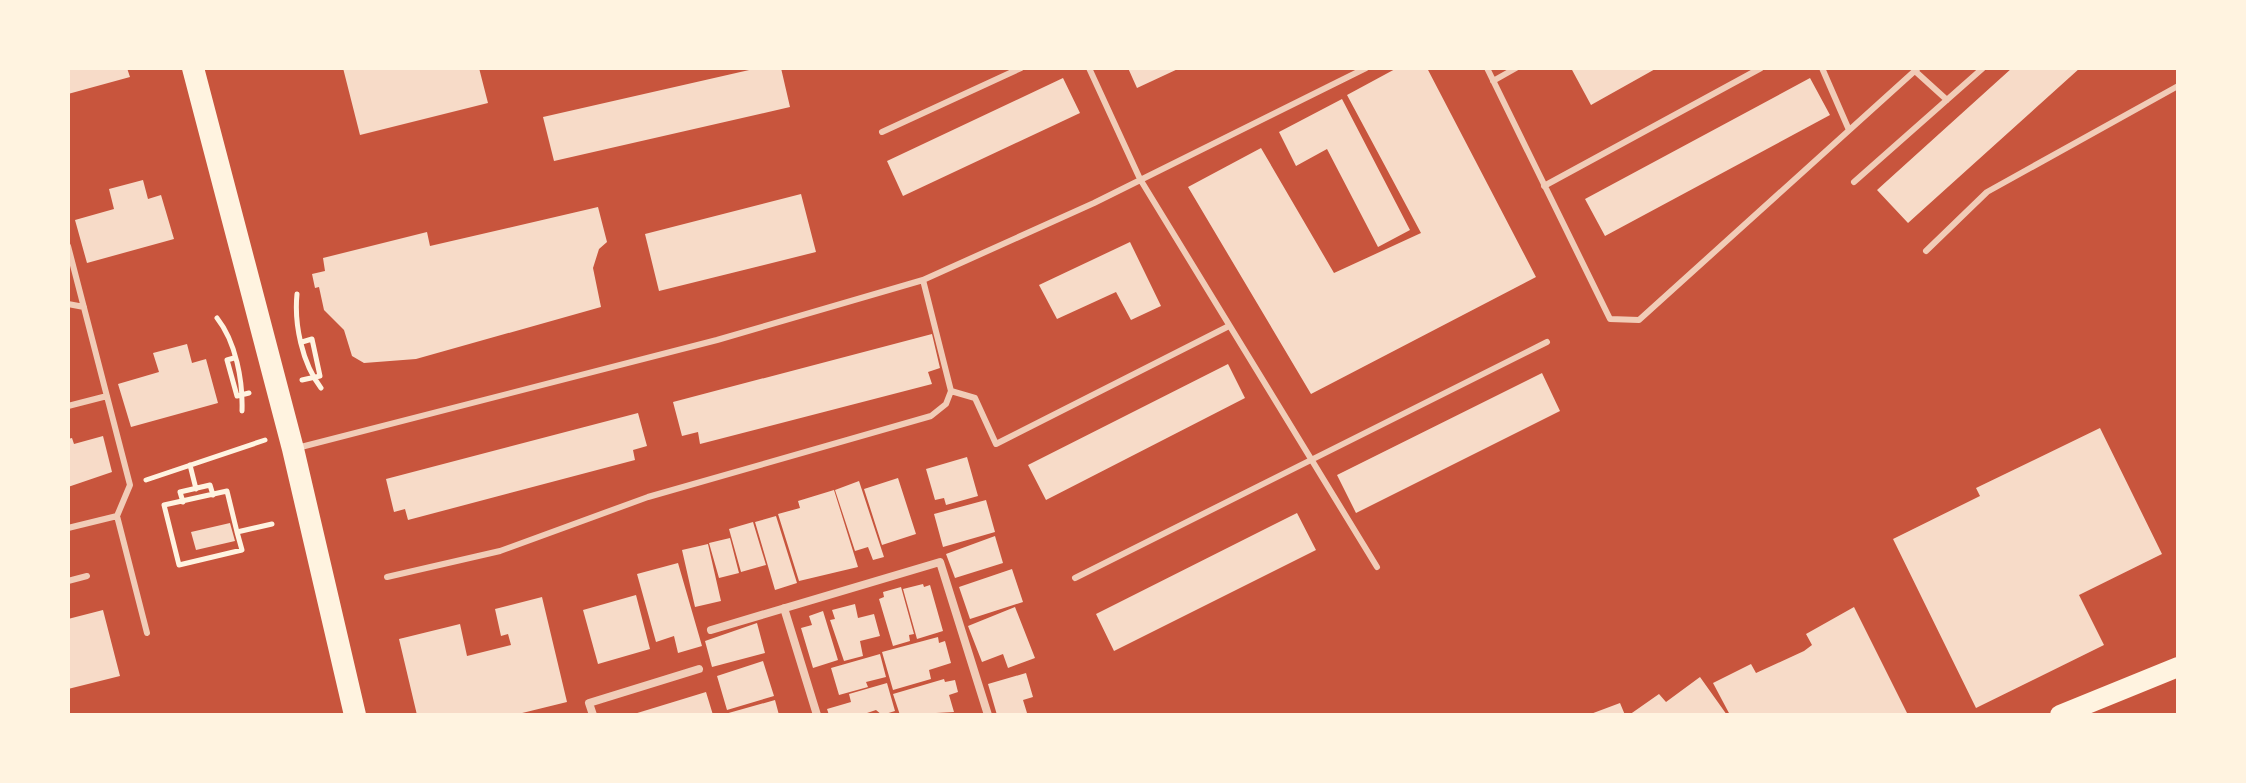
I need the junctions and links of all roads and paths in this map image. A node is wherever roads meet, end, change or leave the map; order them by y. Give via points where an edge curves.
1 (193, 68) edge
2 (1021, 68) edge
3 (1089, 68) edge
4 (1366, 68) edge
5 (1487, 68) edge
6 (1516, 68) edge
7 (1761, 68) edge
8 (1822, 68) edge
9 (1983, 68) edge
10 (1917, 69) edge
11 (1493, 81) junction
12 (2178, 86) edge
13 (1947, 100) junction
14 (1849, 130) junction
15 (882, 132) dead end
16 (1140, 179) junction
17 (1854, 182) dead end
18 (1544, 186) junction
19 (68, 246) edge
20 (1926, 251) dead end
21 (923, 280) junction
22 (297, 294) dead end
23 (68, 304) edge
24 (84, 307) junction
25 (217, 318) dead end
26 (1229, 326) junction
27 (302, 342) junction
28 (1547, 342) dead end
29 (234, 358) junction
30 (319, 371) dead end
31 (321, 388) dead end
32 (235, 391) dead end
33 (951, 391) junction
34 (107, 396) junction
35 (68, 406) edge
36 (242, 411) dead end
37 (291, 440) junction
38 (1311, 460) junction
39 (190, 465) junction
40 (130, 485) junction
41 (196, 489) junction
42 (213, 495) junction
43 (183, 502) junction
44 (117, 516) junction
45 (272, 524) dead end
46 (68, 528) edge
47 (237, 532) junction
48 (1377, 567) dead end
49 (87, 576) dead end
50 (387, 577) dead end
51 (1075, 578) dead end
52 (68, 581) edge
53 (784, 608) junction
54 (711, 630) dead end
55 (147, 633) dead end
56 (2178, 667) edge
57 (699, 669) dead end
58 (355, 715) edge
59 (593, 715) edge
60 (817, 715) edge
61 (988, 715) edge
62 (2060, 715) edge

1 - 37 highway
2 - 15 lane
3 - 16 lane
4 - 16 lane
5 - 11 lane
6 - 11 lane
7 - 18 lane
8 - 14 lane
9 - 13 lane
10 - 13 lane
10 - 14 lane
11 - 18 lane
12 - 20 lane via 1987,192
13 - 17 lane
14 - 18 lane via 1639,320 1610,319
16 - 21 lane
16 - 26 lane
19 - 24 lane
21 - 33 lane
21 - 37 lane via 717,340
22 - 27 path
23 - 24 lane
24 - 34 lane
25 - 29 path
26 - 33 lane via 996,444 975,398
26 - 38 lane
27 - 30 path via 312,339
27 - 31 path via 310,373
28 - 38 lane
29 - 32 path via 227,360
29 - 36 path via 243,389
33 - 50 lane via 946,404 931,416 648,497 500,551
34 - 35 lane
34 - 40 lane
37 - 39 path
37 - 58 highway
38 - 48 lane
38 - 51 lane
39 - 40 path
39 - 41 path
40 - 44 lane
41 - 42 path via 210,485
41 - 43 path via 180,492
42 - 43 path
42 - 47 path via 227,491
43 - 47 path via 164,505 179,565 242,550
44 - 46 lane
44 - 55 lane
45 - 47 path
49 - 52 lane
53 - 54 street
53 - 60 street
53 - 61 street via 940,562
56 - 62 main road
57 - 59 street via 589,703

